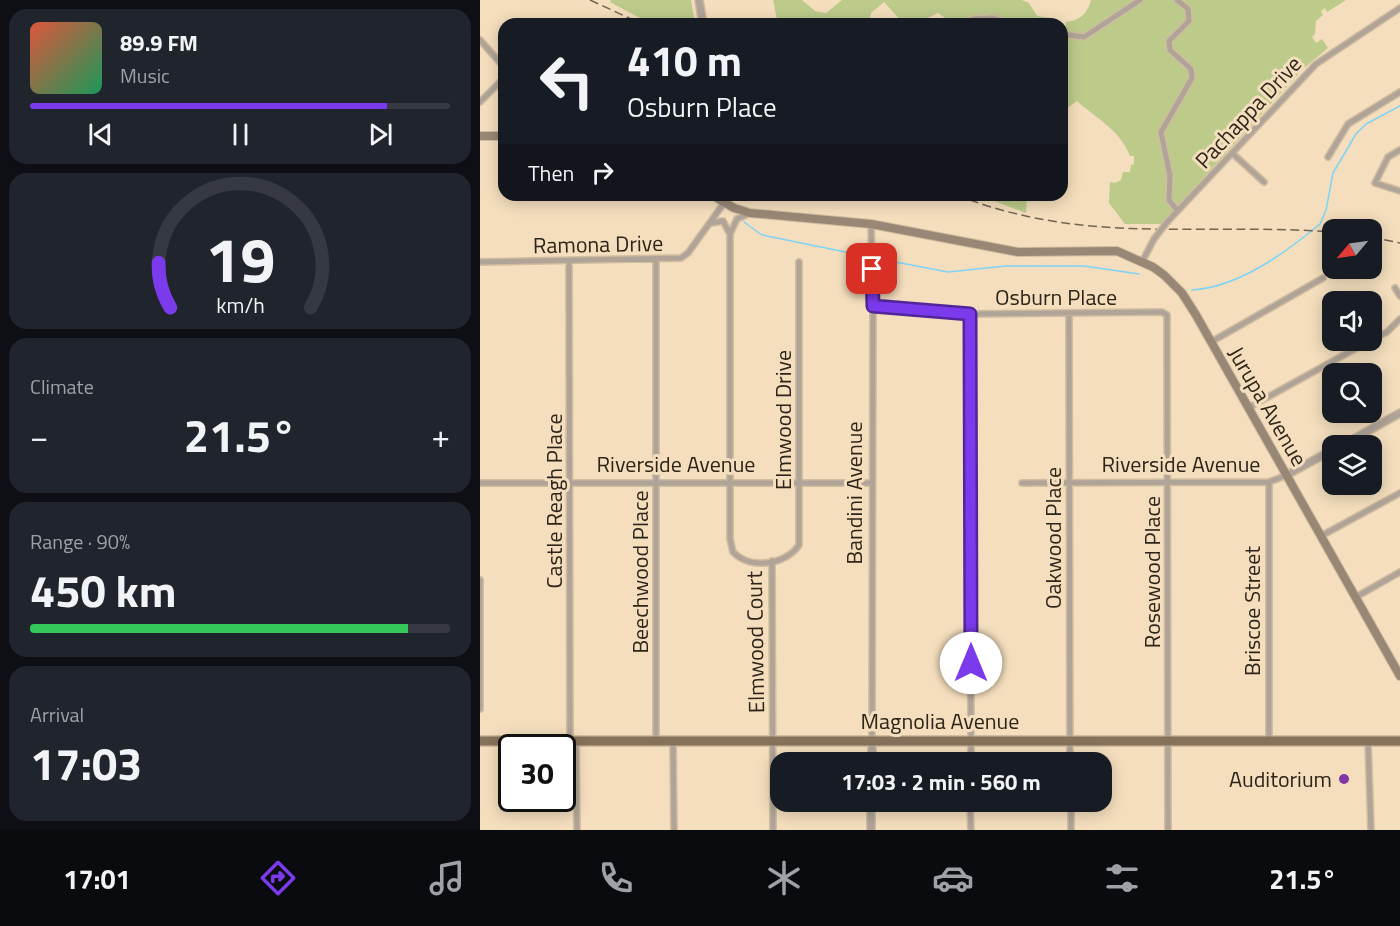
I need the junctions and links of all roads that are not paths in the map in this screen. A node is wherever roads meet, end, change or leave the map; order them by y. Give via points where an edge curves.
1 (699, 0) edge
2 (1140, 0) edge
3 (1177, 0) edge
4 (1400, 8) edge
5 (702, 18) edge
6 (1068, 35) edge
7 (480, 40) edge
8 (498, 60) edge
9 (498, 84) edge
10 (1400, 92) edge
11 (480, 102) edge
12 (480, 136) edge
13 (498, 136) edge
14 (1400, 150) edge
15 (1232, 153) junction
16 (1328, 157) dead end
17 (1264, 182) dead end
18 (1400, 191) edge
19 (721, 201) edge
20 (724, 203) junction
21 (1177, 210) junction
22 (750, 213) junction
23 (711, 223) junction
24 (871, 224) junction
25 (730, 234) junction
26 (656, 260) junction
27 (569, 261) junction
28 (1142, 261) junction
29 (480, 262) edge
30 (799, 262) dead end
31 (1322, 279) edge
32 (1395, 288) dead end
33 (1400, 296) edge
34 (873, 306) junction
35 (970, 314) junction
36 (1070, 314) junction
37 (1167, 315) joint
38 (1400, 319) edge
39 (1382, 334) edge
40 (1211, 342) junction
41 (1351, 351) edge
42 (1248, 408) junction
43 (1400, 413) edge
44 (1361, 435) edge
45 (1322, 456) edge
46 (1287, 475) junction
47 (571, 482) junction
48 (657, 482) junction
49 (800, 482) junction
50 (1169, 482) junction
51 (1269, 482) junction
52 (480, 483) edge
53 (731, 483) junction
54 (872, 483) junction
55 (1022, 483) dead end
56 (1070, 483) junction
57 (1400, 493) edge
58 (1321, 536) junction
59 (772, 561) junction
60 (1400, 572) edge
61 (480, 580) edge
62 (1356, 597) junction
63 (1396, 660) edge
64 (1400, 676) edge
65 (480, 709) edge
66 (573, 734) edge
67 (1168, 739) junction
68 (1269, 739) junction
69 (576, 740) edge
70 (480, 741) edge
71 (498, 741) edge
72 (656, 741) junction
73 (673, 741) junction
74 (773, 741) junction
75 (872, 741) junction
76 (971, 741) junction
77 (1070, 741) junction
78 (1368, 741) junction
79 (1400, 741) edge
80 (872, 752) edge
81 (971, 752) edge
82 (1070, 752) edge
83 (576, 808) edge
84 (871, 812) edge
85 (970, 812) edge
86 (1071, 812) edge
87 (577, 830) edge
88 (674, 830) edge
89 (773, 830) edge
90 (871, 830) edge
91 (970, 830) edge
92 (1071, 830) edge
93 (1168, 830) edge
94 (1371, 830) edge

1 - 5 street
2 - 6 street via 1084,37
3 - 21 street via 1188,9 1189,21 1169,41 1170,50 1191,69 1192,78 1161,132 1169,169 1169,200
4 - 15 street, Pachappa Drive via 1316,64
7 - 8 street
9 - 11 street
10 - 16 street via 1348,124
12 - 13 main road
14 - 18 street via 1388,157 1375,183
15 - 17 street
15 - 21 street, Pachappa Drive
19 - 20 main road, Jurupa Avenue
20 - 22 main road, Jurupa Avenue
20 - 23 street, Ramona Drive
21 - 28 street, Pachappa Drive, bridge
22 - 24 main road, Jurupa Avenue
22 - 25 street via 737,219
23 - 25 street via 723,221
23 - 26 street, Ramona Drive via 685,256
24 - 28 main road, Jurupa Avenue via 1018,252 1117,251
24 - 34 street, Bandini Avenue
25 - 53 street, Elmwood Court
26 - 27 street, Ramona Drive
26 - 48 street, Beechwood Place
27 - 29 street, Ramona Drive
27 - 47 street, Castle Reagh Place
28 - 40 main road, Jurupa Avenue via 1182,293
30 - 49 street, Elmwood Drive
31 - 40 street
32 - 33 street
34 - 35 street, Osburn Place
34 - 54 street, Bandini Avenue
35 - 36 street, Osburn Place
35 - 76 street
36 - 37 street, Osburn Place
36 - 56 street, Oakwood Place
37 - 50 street, Rosewood Place
38 - 39 street
40 - 42 main road, Jurupa Avenue
41 - 42 street
42 - 46 main road, Jurupa Avenue
43 - 44 street
45 - 46 street, Riverside Avenue
46 - 51 street, Riverside Avenue
46 - 58 main road, Jurupa Avenue
47 - 48 street, Riverside Avenue
47 - 52 street, Riverside Avenue
47 - 66 street, Castle Reagh Place
48 - 53 street, Riverside Avenue
48 - 72 street, Beechwood Place
49 - 53 street, Riverside Avenue
49 - 54 street, Riverside Avenue
49 - 59 street, Elmwood Drive via 800,545 789,556
50 - 51 street, Riverside Avenue
50 - 56 street, Riverside Avenue
50 - 67 street, Rosewood Place
51 - 68 street, Briscoe Street
53 - 59 street, Elmwood Court via 733,552 749,563
54 - 75 street, Bandini Avenue
55 - 56 street, Riverside Avenue
56 - 77 street, Oakwood Place
57 - 58 street
58 - 62 main road, Jurupa Avenue
59 - 74 street, Elmwood Court
60 - 62 street
61 - 65 street
62 - 63 main road, Jurupa Avenue
63 - 64 main road, Jurupa Avenue
67 - 68 main road, Magnolia Avenue
67 - 77 main road, Magnolia Avenue
67 - 93 street, Rosewood Place
68 - 78 main road, Magnolia Avenue
69 - 72 main road, Magnolia Avenue
70 - 71 main road, Magnolia Avenue
72 - 73 main road, Magnolia Avenue
73 - 74 main road, Magnolia Avenue
73 - 88 street
74 - 75 main road, Magnolia Avenue
74 - 89 street, Elmwood Court
75 - 76 main road, Magnolia Avenue
75 - 80 street, Bandini Avenue
76 - 77 main road, Magnolia Avenue
76 - 81 street
77 - 82 street, Oakwood Place
78 - 79 main road, Magnolia Avenue
78 - 94 street
83 - 87 street, Castle Reagh Place
84 - 90 street
85 - 91 street
86 - 92 street

